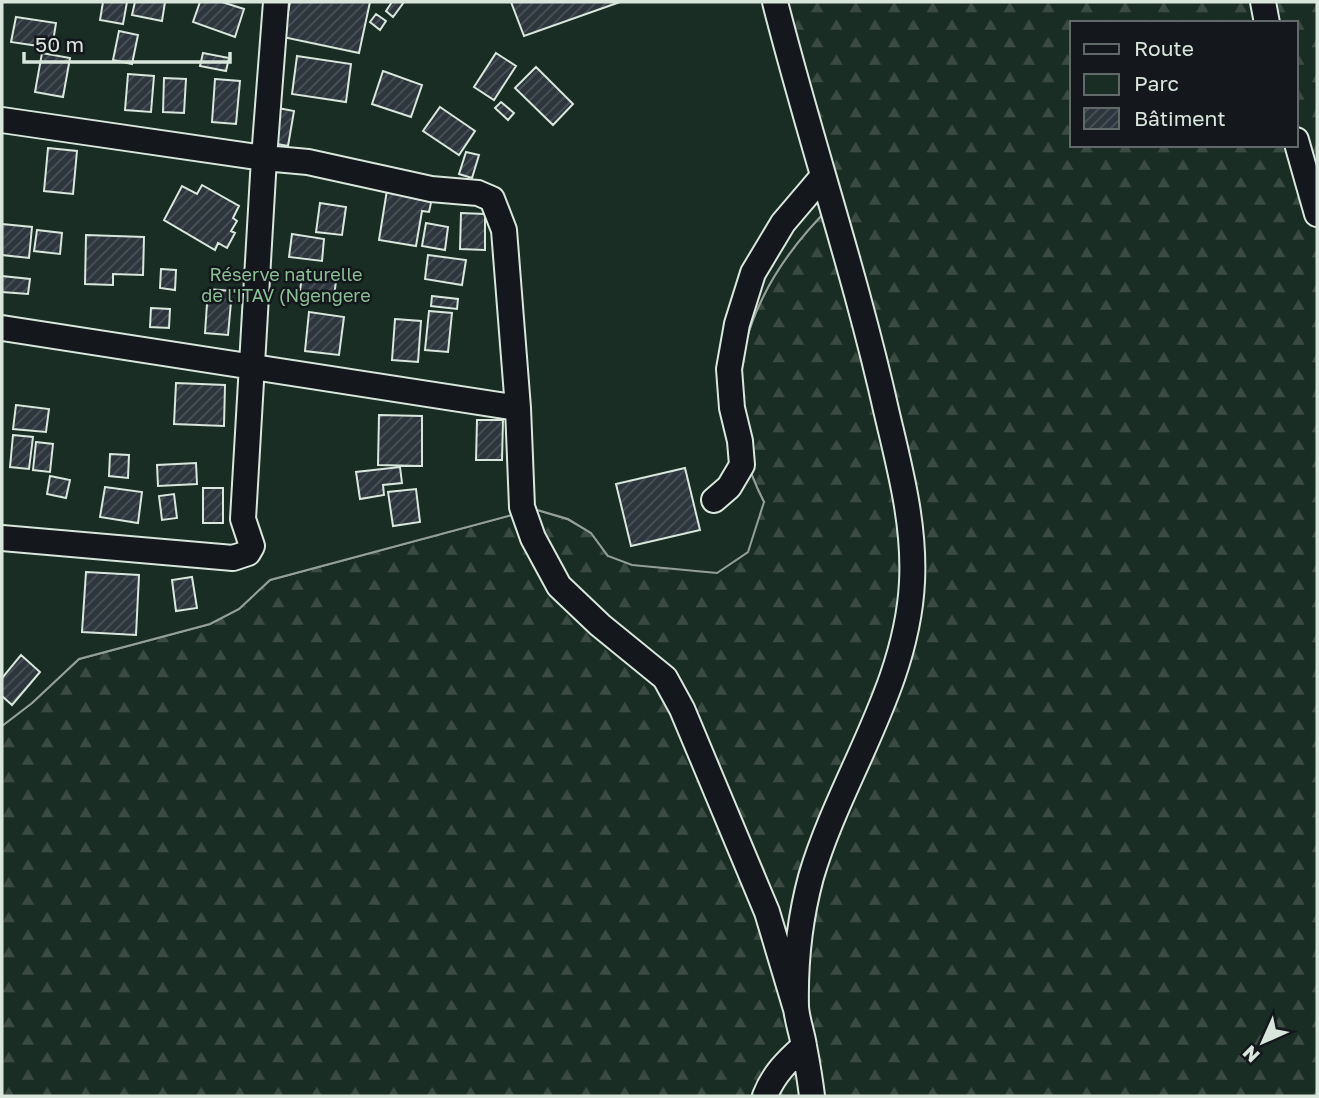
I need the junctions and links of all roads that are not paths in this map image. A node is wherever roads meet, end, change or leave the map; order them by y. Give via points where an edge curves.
1 (276, 2) edge
2 (775, 2) edge
3 (1264, 2) edge
4 (1267, 21) edge
5 (2, 120) edge
6 (1298, 147) edge
7 (264, 158) junction
8 (823, 176) junction
9 (1317, 214) edge
10 (2, 328) edge
11 (252, 366) junction
12 (518, 408) junction
13 (714, 500) dead end
14 (2, 538) edge
15 (796, 1009) junction
16 (804, 1046) junction
17 (765, 1096) edge
18 (812, 1096) edge

1 - 7 street
2 - 8 street
3 - 4 street
5 - 7 street
6 - 9 street
7 - 11 street
7 - 12 street via 308,162 492,199 503,230
8 - 13 street via 783,223 753,273 729,369 742,465 729,487
8 - 15 street via 874,356 907,503 912,583 892,678 811,877 799,939
10 - 11 street
11 - 12 street
11 - 14 street via 243,519 252,546 248,553 233,558
12 - 15 street via 522,507 533,538 559,586 671,688 767,912
15 - 16 street
16 - 17 street via 782,1066
16 - 18 street

